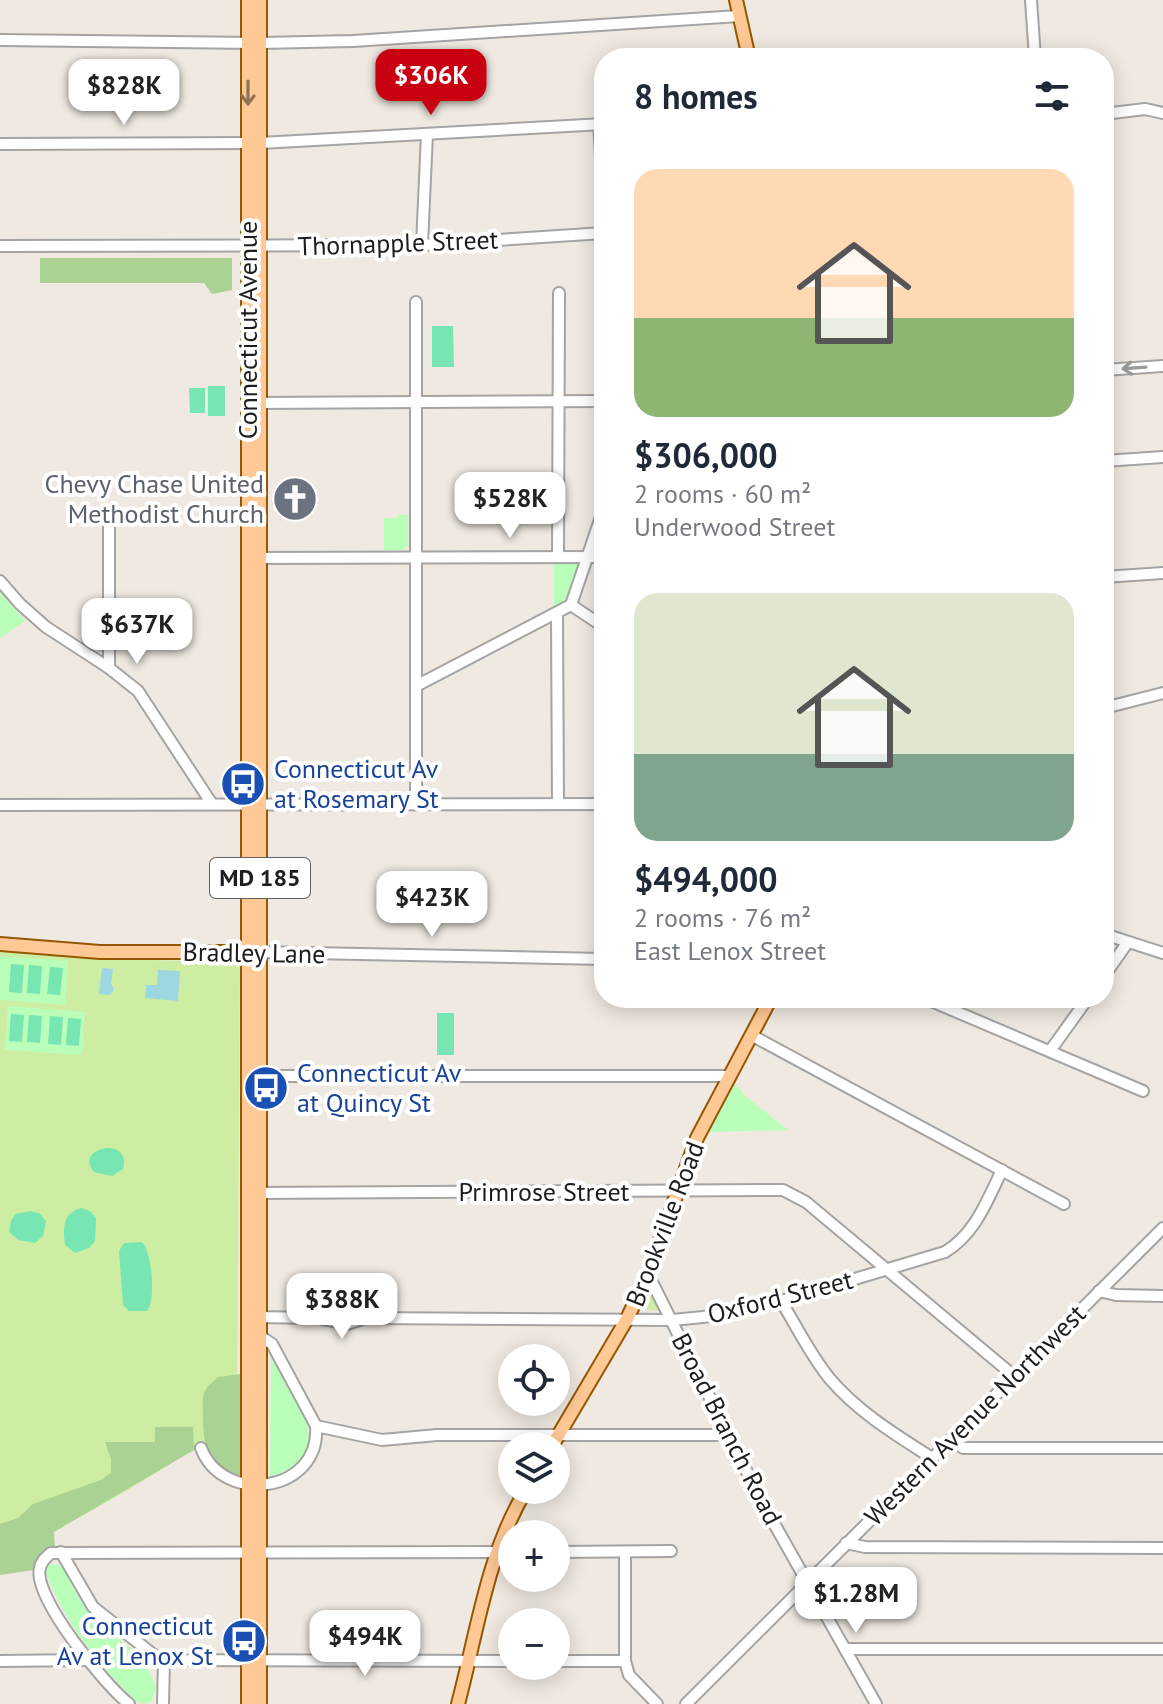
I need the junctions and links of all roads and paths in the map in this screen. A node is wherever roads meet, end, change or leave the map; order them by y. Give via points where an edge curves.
1 (248, 0) edge
2 (260, 0) edge
3 (736, 0) edge
4 (1031, 0) edge
5 (739, 16) junction
6 (0, 40) edge
7 (254, 43) junction
8 (747, 48) edge
9 (1034, 48) edge
10 (1114, 113) edge
11 (1163, 113) edge
12 (594, 124) edge
13 (427, 134) junction
14 (0, 144) edge
15 (254, 144) junction
16 (594, 234) edge
17 (422, 245) junction
18 (0, 246) edge
19 (254, 246) junction
20 (559, 293) dead end
21 (416, 302) dead end
22 (1163, 366) edge
23 (1114, 369) edge
24 (415, 401) junction
25 (558, 401) junction
26 (594, 401) edge
27 (254, 403) junction
28 (1163, 457) edge
29 (1114, 460) edge
30 (109, 510) dead end
31 (594, 537) edge
32 (415, 557) junction
33 (558, 557) junction
34 (587, 557) junction
35 (594, 557) edge
36 (254, 558) junction
37 (1163, 573) edge
38 (1114, 576) edge
39 (0, 581) edge
40 (571, 605) junction
41 (557, 614) junction
42 (594, 620) edge
43 (109, 668) junction
44 (416, 686) junction
45 (1163, 693) edge
46 (1114, 705) edge
47 (212, 804) junction
48 (254, 804) junction
49 (416, 804) junction
50 (558, 804) junction
51 (594, 804) edge
52 (0, 805) edge
53 (1114, 937) edge
54 (1128, 942) junction
55 (0, 944) edge
56 (254, 952) junction
57 (1163, 953) edge
58 (594, 959) edge
59 (1114, 962) edge
60 (766, 1008) edge
61 (948, 1008) edge
62 (1081, 1008) edge
63 (751, 1035) junction
64 (1050, 1051) junction
65 (254, 1076) junction
66 (729, 1076) junction
67 (1143, 1091) dead end
68 (1002, 1170) junction
69 (677, 1192) junction
70 (254, 1193) junction
71 (1064, 1204) dead end
72 (1163, 1228) edge
73 (885, 1270) junction
74 (648, 1274) junction
75 (1099, 1291) junction
76 (1163, 1296) edge
77 (781, 1301) junction
78 (254, 1317) junction
79 (627, 1319) junction
80 (672, 1320) junction
81 (260, 1336) junction
82 (1014, 1376) junction
83 (316, 1426) junction
84 (560, 1432) edge
85 (728, 1435) junction
86 (498, 1438) edge
87 (951, 1439) junction
88 (570, 1440) edge
89 (201, 1448) dead end
90 (1163, 1448) edge
91 (932, 1458) junction
92 (255, 1483) junction
93 (846, 1543) junction
94 (1163, 1548) edge
95 (671, 1551) dead end
96 (61, 1552) junction
97 (255, 1552) junction
98 (498, 1552) joint
99 (570, 1552) edge
100 (625, 1552) junction
101 (807, 1583) junction
102 (845, 1649) junction
103 (1163, 1649) edge
104 (86, 1660) junction
105 (164, 1660) junction
106 (254, 1660) junction
107 (0, 1661) edge
108 (469, 1661) junction
109 (498, 1661) edge
110 (570, 1661) edge
111 (625, 1661) junction
112 (129, 1704) edge
113 (163, 1704) edge
114 (248, 1704) edge
115 (260, 1704) edge
116 (458, 1704) edge
117 (657, 1704) edge
118 (686, 1704) edge
119 (876, 1704) edge

1 - 7 main road, Connecticut Avenue / MD 185
2 - 7 main road, Connecticut Avenue / MD 185
3 - 5 main road
4 - 9 street
5 - 7 street
5 - 8 main road
6 - 7 street
7 - 15 main road, Connecticut Avenue / MD 185
10 - 11 street
12 - 13 street
13 - 15 street
13 - 17 street
14 - 15 street
15 - 19 main road, Connecticut Avenue / MD 185
16 - 17 street, Thornapple Street
17 - 19 street, Thornapple Street
18 - 19 street, Thornapple Street
19 - 27 main road, Connecticut Avenue / MD 185
20 - 25 street
21 - 24 street
22 -> 23 street
24 - 25 street
24 - 27 street
24 - 32 street
25 - 26 street
25 - 33 street
27 - 36 main road, Connecticut Avenue / MD 185
28 - 29 street
30 - 43 street
31 - 34 street
32 - 33 street
32 - 36 street
32 - 44 street
33 - 34 street
34 - 35 street
34 - 40 street
36 - 48 main road, Connecticut Avenue / MD 185
37 - 38 street
39 - 43 street via 46,627
40 - 41 street
40 - 42 street
41 - 44 street
41 - 50 street
43 - 47 street via 144,698
44 - 49 street
45 - 46 street
47 - 48 street
47 - 52 street
48 - 49 street
48 - 56 main road, Connecticut Avenue / MD 185
49 - 50 street
50 - 51 street
53 - 54 street
54 - 57 street
54 - 59 street
55 - 56 main road, Bradley Lane via 100,952
56 - 58 street, Bradley Lane
56 - 65 main road, Connecticut Avenue / MD 185
60 - 63 main road, Brookville Road
61 - 64 street
62 - 64 street
63 - 66 main road, Brookville Road
63 - 68 street
64 - 67 street
65 - 66 street
65 - 70 main road, Connecticut Avenue / MD 185
66 - 69 main road, Brookville Road
68 - 71 street
68 - 73 street, Oxford Street via 960,1242 945,1252
69 - 70 street, Primrose Street
69 - 73 street, Primrose Street via 774,1189 792,1194
69 - 74 main road, Brookville Road
70 - 78 main road, Connecticut Avenue / MD 185
72 - 75 street, Western Avenue Northwest
73 - 77 street, Oxford Street
73 - 82 street, Primrose Street
74 - 79 main road, Brookville Road
74 - 80 street, Broad Branch Road
75 - 76 street
75 - 82 street, Western Avenue Northwest
77 - 80 street, Oxford Street
77 - 91 street via 843,1393
78 - 79 street, Oxford Street via 318,1318 337,1312 365,1318
78 - 81 main road, Connecticut Avenue / MD 185
78 - 92 main road, Connecticut Avenue / MD 185
79 - 80 street, Oxford Street
79 - 84 main road, Brookville Road
80 - 85 street, Broad Branch Road
81 - 83 street via 272,1344
81 - 92 main road, Connecticut Avenue / MD 185
82 - 87 street, Western Avenue Northwest
83 - 86 street via 382,1440 437,1435
83 - 92 street via 314,1447 299,1470 280,1482
85 - 88 street
85 - 101 street, Broad Branch Road
87 - 90 street via 963,1448
87 - 91 street, Western Avenue Northwest
89 - 92 street via 216,1473
91 - 93 street, Western Avenue Northwest
92 - 97 main road, Connecticut Avenue / MD 185
93 - 94 street
93 - 101 street, Western Avenue Northwest
95 - 100 street
96 - 97 street
96 - 104 street via 46,1556 39,1574
96 - 105 street via 93,1607
97 - 98 street
97 - 106 main road, Connecticut Avenue / MD 185
98 - 108 main road
99 - 100 street
100 - 111 street
101 - 102 street, Broad Branch Road
101 - 118 street, Western Avenue Northwest
102 - 103 street
102 - 119 street, Broad Branch Road
104 - 107 street
104 - 112 street
105 - 106 street
105 - 113 street
106 - 108 street
106 - 114 main road, Connecticut Avenue / MD 185
106 - 115 main road, Connecticut Avenue / MD 185
108 - 109 street
108 - 116 main road
110 - 111 street
111 - 117 street via 629,1675

